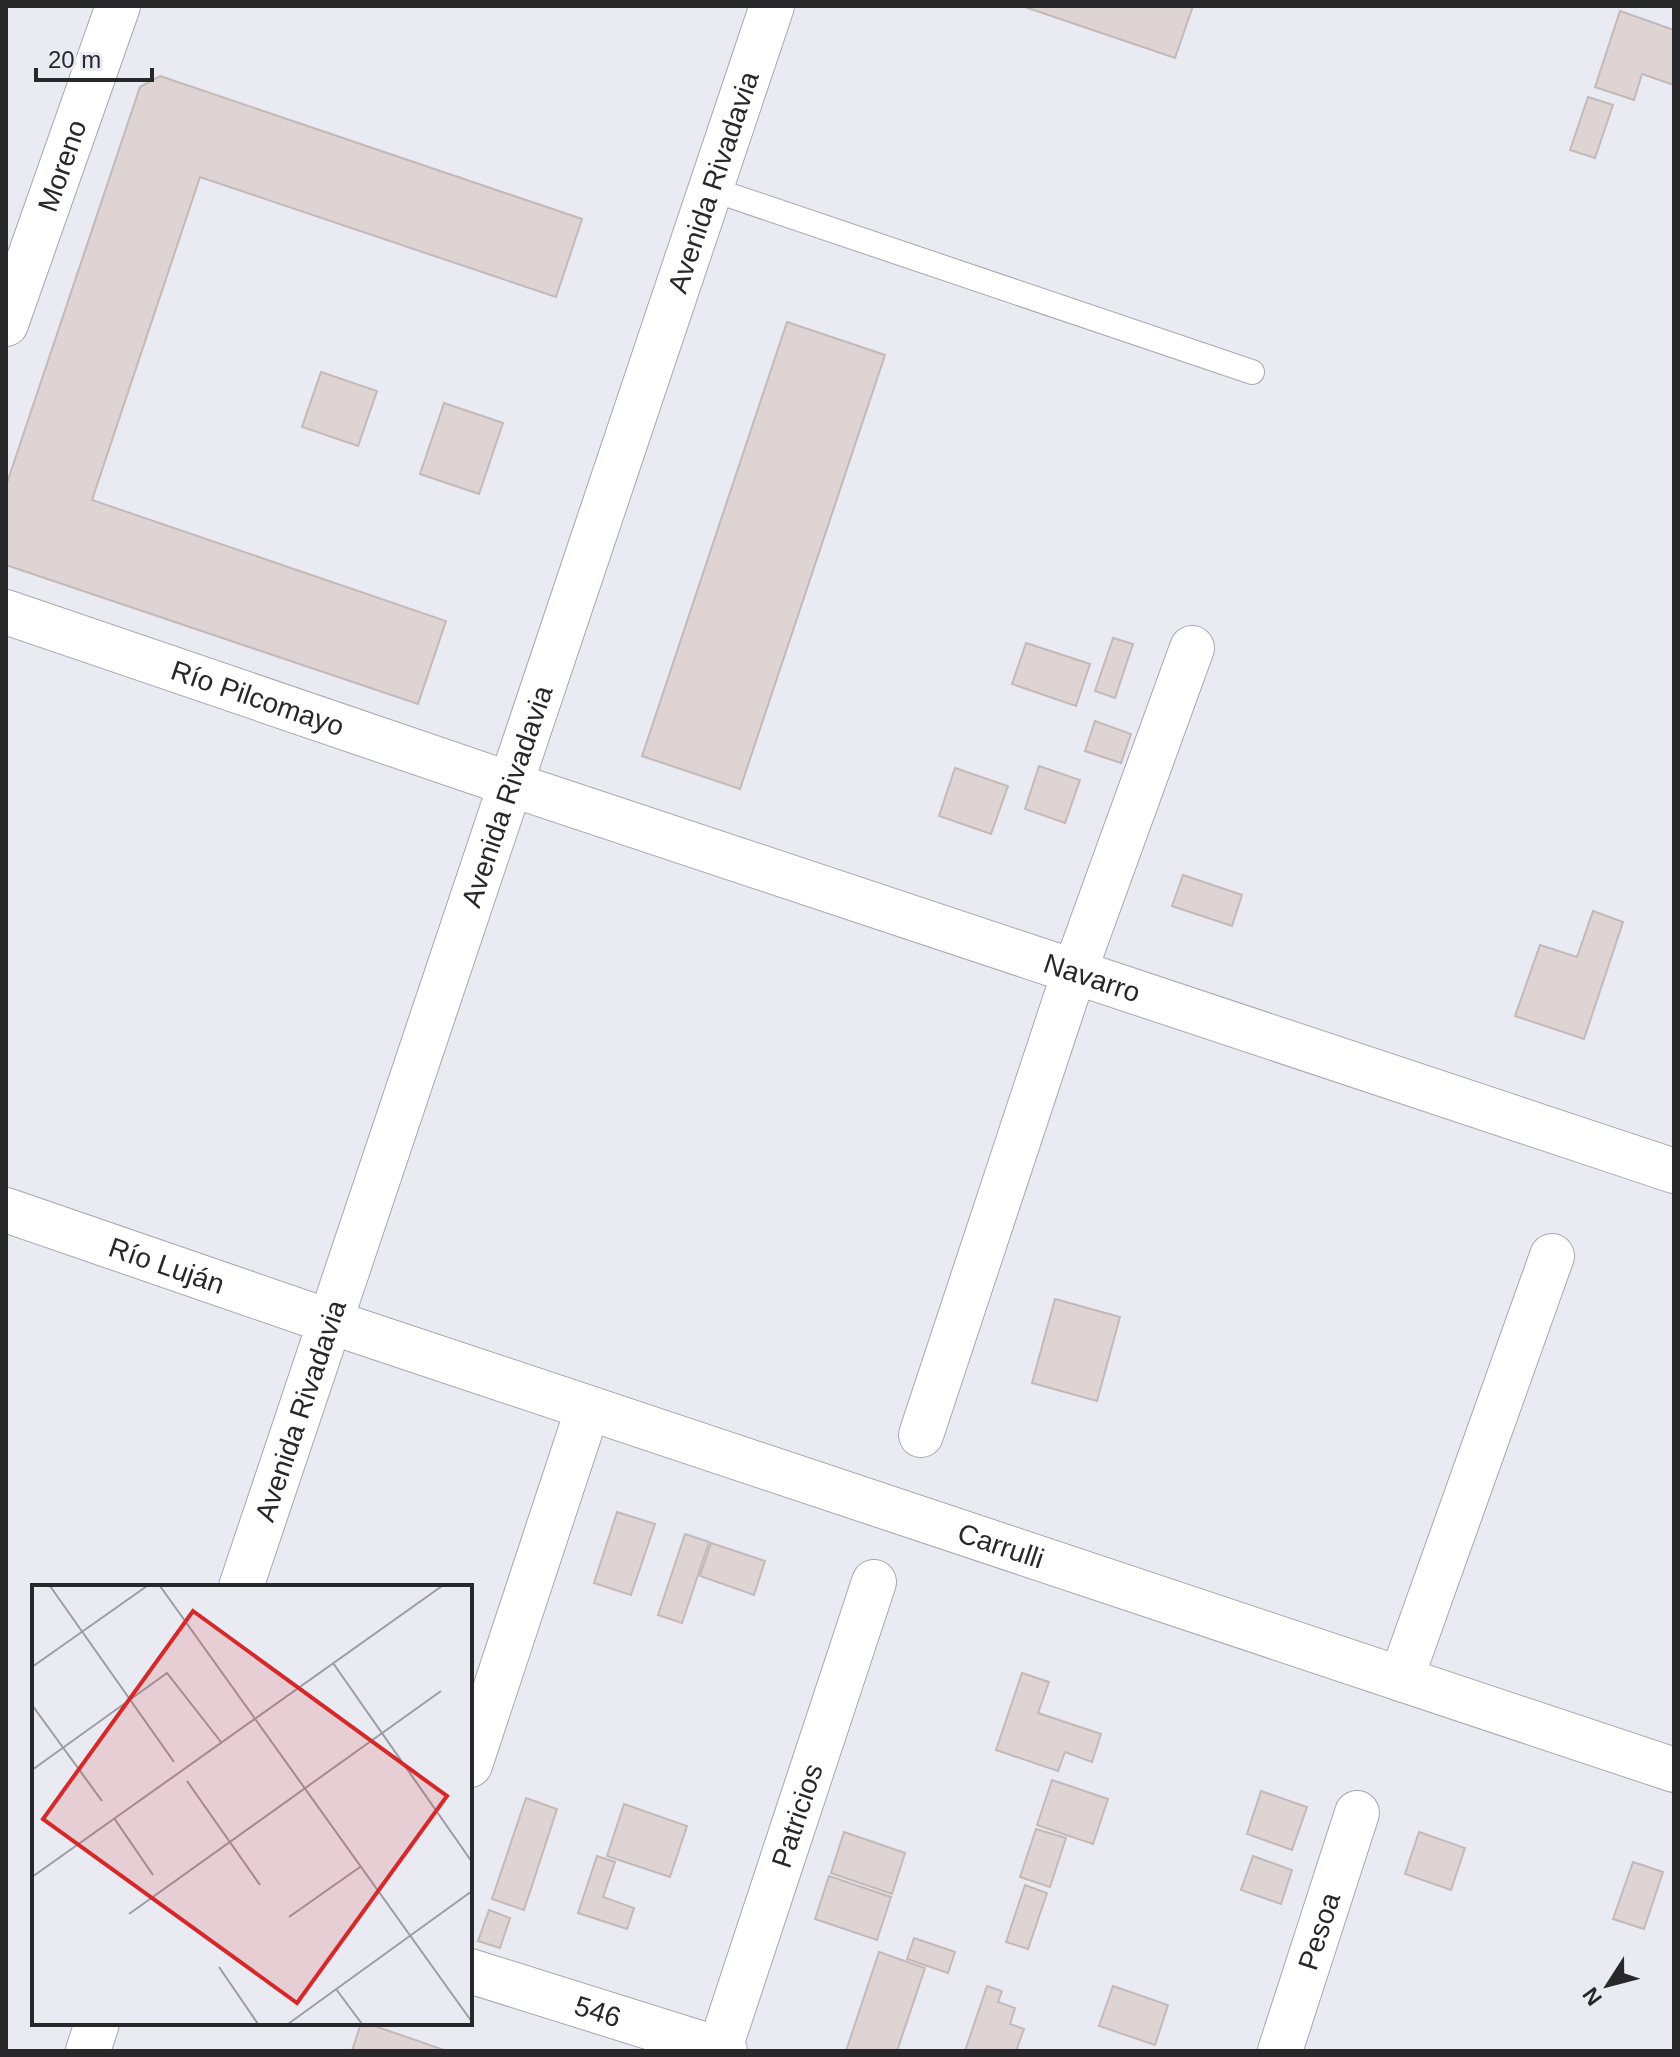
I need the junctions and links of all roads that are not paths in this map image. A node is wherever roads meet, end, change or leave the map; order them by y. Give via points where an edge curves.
1 (118, 6) edge
2 (772, 6) edge
3 (711, 189) junction
4 (6, 324) edge
5 (1252, 372) dead end
6 (6, 612) edge
7 (1192, 648) dead end
8 (510, 784) junction
9 (1074, 973) junction
10 (1674, 1171) edge
11 (6, 1210) edge
12 (1552, 1256) dead end
13 (328, 1321) junction
14 (588, 1408) junction
15 (921, 1435) dead end
16 (874, 1582) dead end
17 (242, 1585) edge
18 (1401, 1679) junction
19 (472, 1759) edge
20 (1674, 1770) edge
21 (1357, 1813) dead end
22 (472, 1972) edge
23 (96, 2025) edge
24 (721, 2050) edge
25 (88, 2051) edge
26 (1280, 2051) edge

1 - 4 street, Moreno
2 - 3 street, Avenida Rivadavia
3 - 5 lane
3 - 8 street, Avenida Rivadavia
6 - 8 street, Río Pilcomayo
7 - 9 street
8 - 9 street, Navarro
8 - 13 street, Avenida Rivadavia
9 - 10 street, Navarro
9 - 15 street
11 - 13 street, Río Luján
12 - 18 street
13 - 14 street, Carrulli
13 - 17 street, Avenida Rivadavia
14 - 18 street, Carrulli
14 - 19 street
16 - 24 street, Patricios
18 - 20 street, Carrulli
21 - 26 street, Pesoa
22 - 24 street, 546
23 - 25 street

